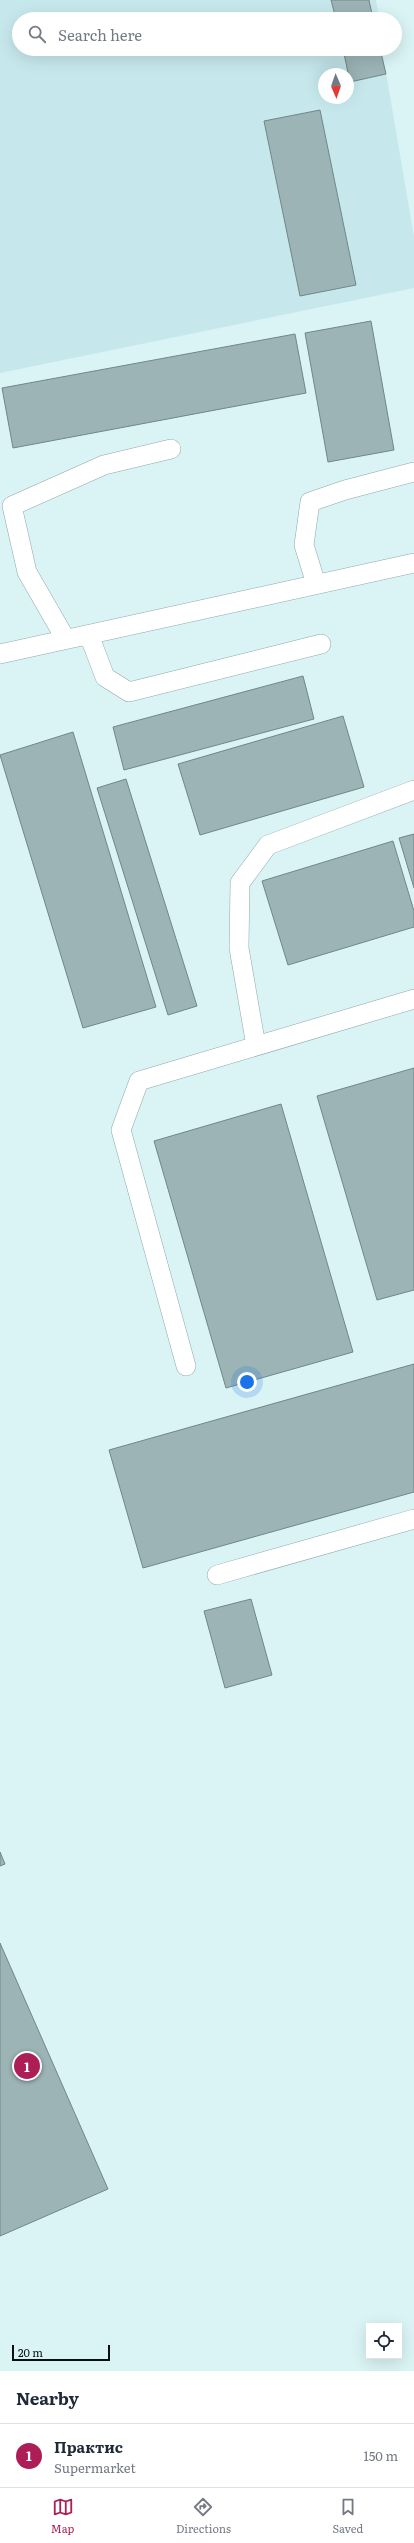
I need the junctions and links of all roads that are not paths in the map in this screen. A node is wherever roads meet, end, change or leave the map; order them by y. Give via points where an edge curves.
1 (171, 449) dead end
2 (414, 472) edge
3 (414, 563) edge
4 (316, 584) junction
5 (88, 634) junction
6 (65, 638) junction
7 (321, 644) dead end
8 (0, 654) edge
9 (414, 790) edge
10 (414, 999) edge
11 (256, 1046) junction
12 (186, 1366) dead end
13 (414, 1519) edge
14 (217, 1575) dead end

1 - 6 lane via 104,465 12,506 27,572
2 - 4 lane via 310,502 304,545
3 - 4 lane
4 - 5 lane
5 - 6 lane
5 - 7 lane via 105,677 129,692
6 - 8 lane
9 - 11 lane via 268,845 240,883 239,948
10 - 11 lane
11 - 12 lane via 139,1081 121,1130
13 - 14 lane

